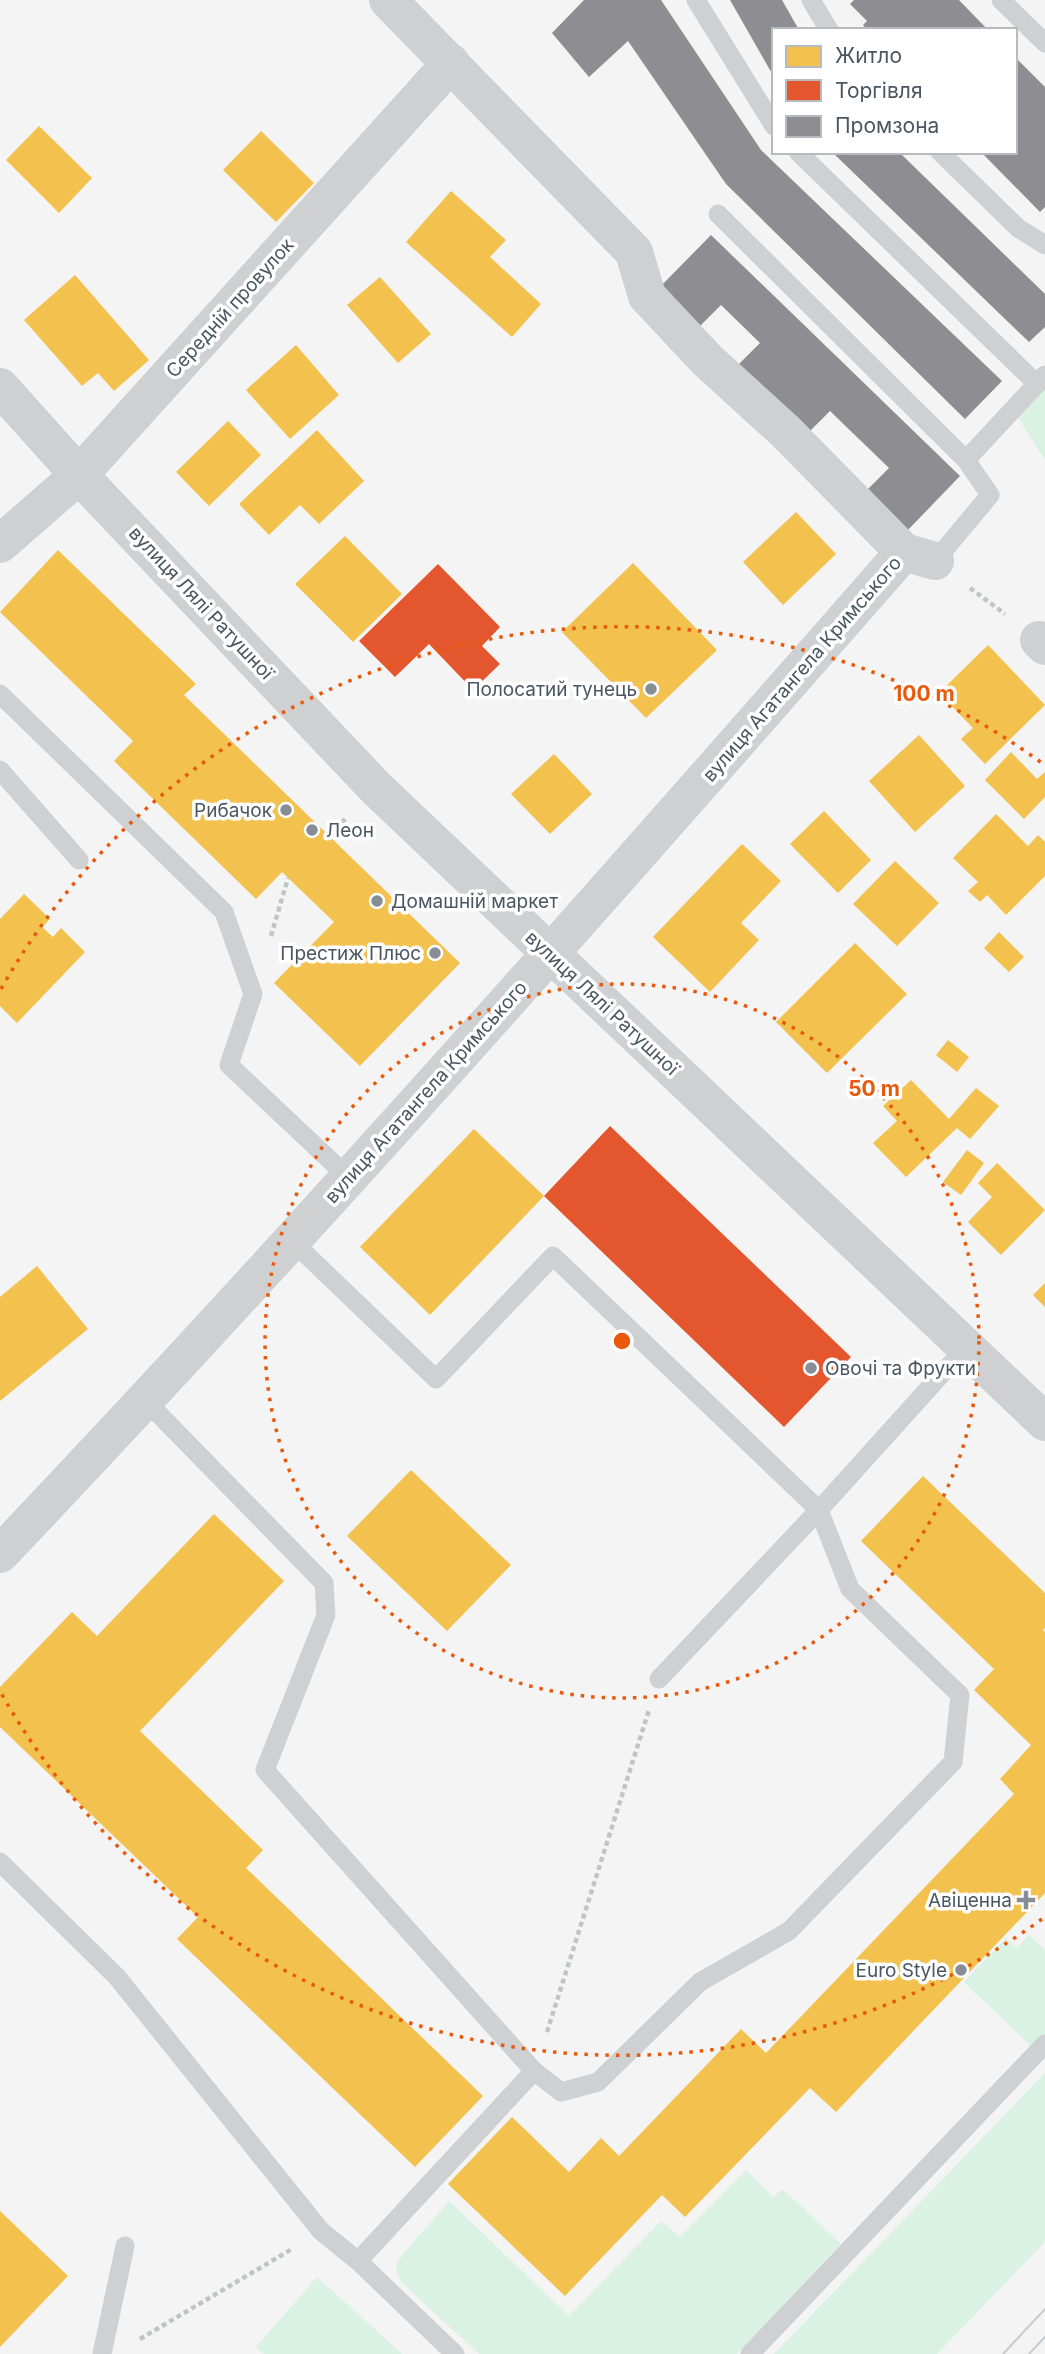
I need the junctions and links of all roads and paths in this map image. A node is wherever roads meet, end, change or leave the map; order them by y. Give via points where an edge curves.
1 (388, 0) edge
2 (695, 0) edge
3 (811, 0) edge
4 (1002, 0) edge
5 (828, 28) edge
6 (1045, 44) edge
7 (451, 63) junction
8 (772, 123) edge
9 (800, 154) edge
10 (942, 154) edge
11 (718, 214) dead end
12 (1045, 245) edge
13 (1041, 380) edge
14 (0, 387) edge
15 (966, 460) junction
16 (79, 475) junction
17 (0, 544) edge
18 (920, 556) junction
19 (1042, 643) edge
20 (0, 694) edge
21 (0, 770) edge
22 (79, 860) dead end
23 (551, 955) junction
24 (349, 1178) junction
25 (291, 1240) junction
26 (967, 1346) junction
27 (145, 1400) junction
28 (1045, 1422) edge
29 (818, 1510) junction
30 (0, 1554) edge
31 (659, 1679) joint
32 (0, 1862) edge
33 (1045, 2044) edge
34 (534, 2071) junction
35 (321, 2231) junction
36 (125, 2246) dead end
37 (358, 2261) junction
38 (138, 2340) dead end
39 (102, 2354) edge
40 (455, 2354) edge
41 (750, 2354) edge

1 - 7 street
2 - 8 lane
3 - 5 lane
4 - 6 lane
7 - 16 street, Середній провулок
7 - 18 street via 634,253 648,296 707,360
9 - 13 lane
10 - 12 lane via 1018,228
11 - 15 lane
13 - 15 lane
14 - 16 street, вулиця Лялі Ратушної
15 - 18 lane via 990,495
16 - 17 street, Середній провулок
16 - 23 street, вулиця Лялі Ратушної via 376,788
18 - 19 path
18 - 23 street, вулиця Агатангела Кримського
20 - 24 lane via 224,912 253,994 229,1065
21 - 22 lane
23 - 24 street, вулиця Агатангела Кримського
23 - 26 street, вулиця Лялі Ратушної
24 - 25 street, вулиця Агатангела Кримського
25 - 27 street, вулиця Агатангела Кримського
25 - 29 lane via 436,1379 553,1256
26 - 28 street, вулиця Лялі Ратушної
26 - 29 lane
27 - 30 street, вулиця Агатангела Кримського
27 - 34 lane via 324,1583 326,1615 265,1770
29 - 31 lane
29 - 34 lane via 850,1589 960,1695 954,1762 789,1931 700,1982 598,2082 561,2092
31 - 34 path
32 - 35 lane via 117,1977
33 - 41 lane
34 - 37 lane
35 - 37 lane
35 - 38 path
36 - 39 lane
37 - 40 lane

